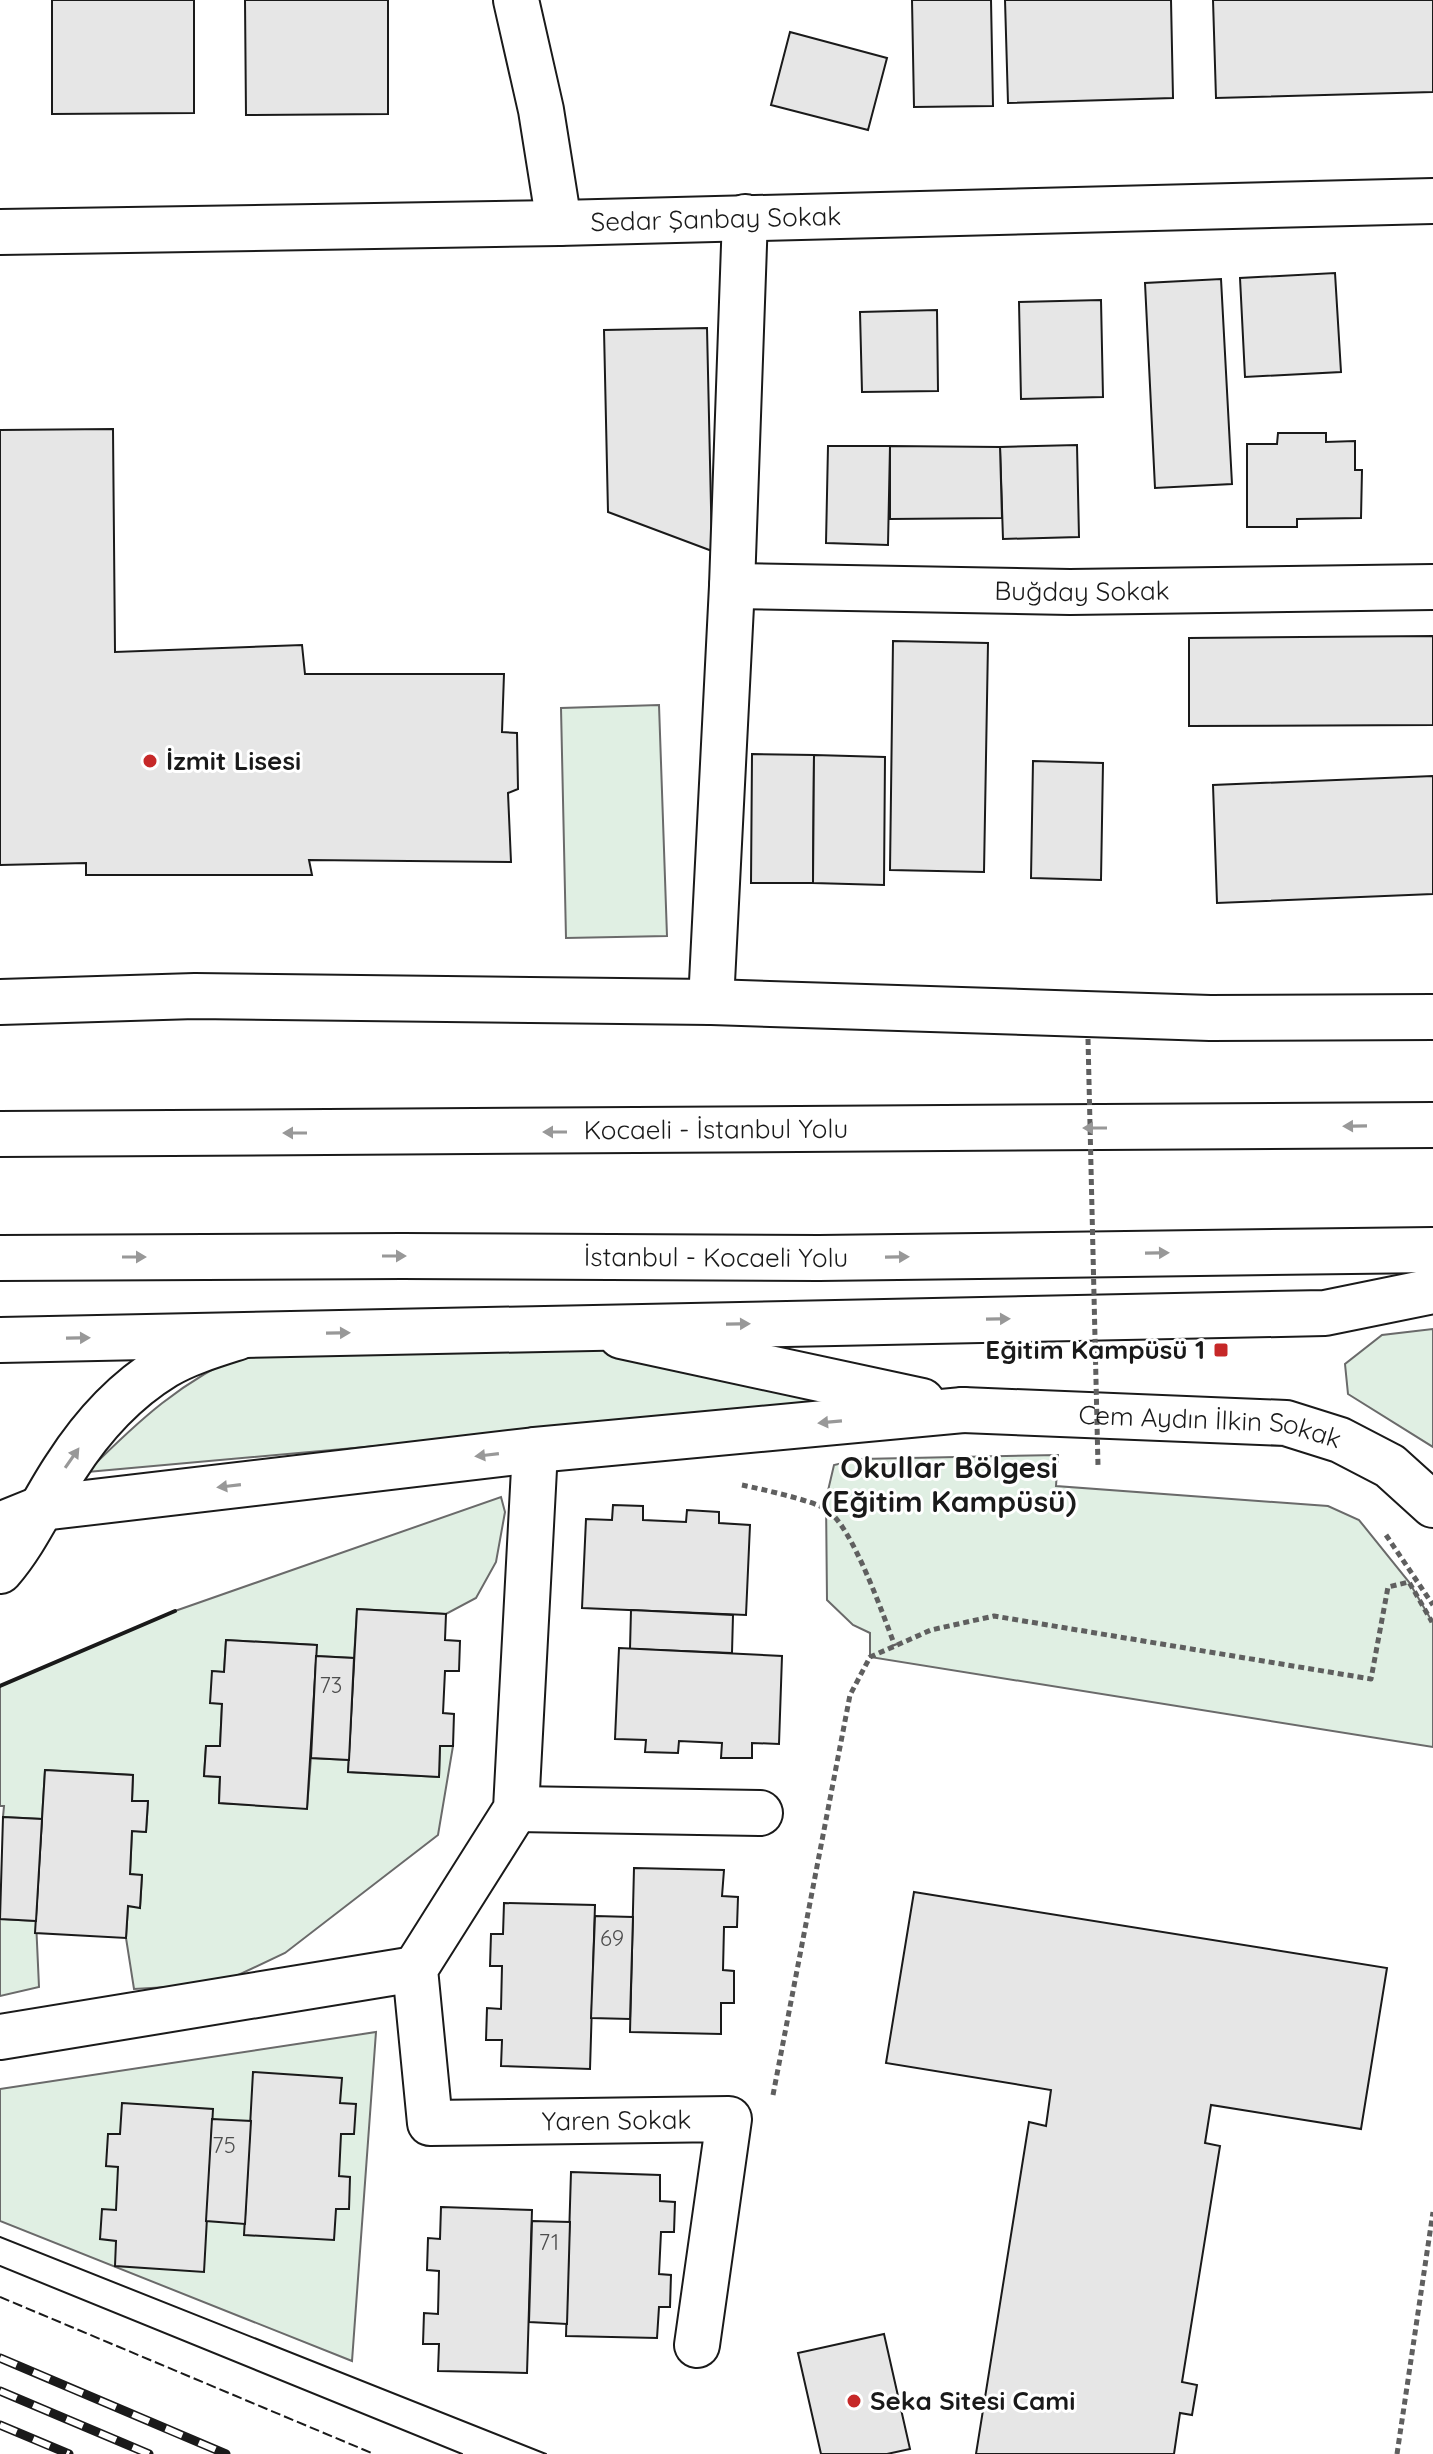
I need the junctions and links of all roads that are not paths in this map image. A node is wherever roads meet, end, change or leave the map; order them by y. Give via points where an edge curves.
1 (516, 0) edge
2 (1433, 201) edge
3 (745, 217) junction
4 (559, 223) junction
5 (0, 232) edge
6 (732, 586) junction
7 (1433, 587) edge
8 (0, 1002) edge
9 (711, 1002) junction
10 (1433, 1017) edge
11 (1433, 1125) edge
12 (0, 1134) edge
13 (1433, 1250) edge
14 (0, 1258) edge
15 (1433, 1291) edge
16 (582, 1328) junction
17 (247, 1335) junction
18 (0, 1340) edge
19 (963, 1410) junction
20 (535, 1450) junction
21 (1433, 1505) edge
22 (42, 1508) junction
23 (0, 1525) edge
24 (0, 1571) edge
25 (516, 1809) junction
26 (760, 1813) dead end
27 (415, 1969) junction
28 (0, 2037) edge
29 (697, 2345) dead end

1 - 4 main road
2 - 3 main road, Sedar Şanbay Sokak
3 - 4 main road, Sedar Şanbay Sokak
3 - 6 main road
4 - 5 main road, Sedar Şanbay Sokak
6 - 7 main road, Buğday Sokak via 1070,592
6 - 9 main road
8 - 9 main road via 195,996
9 - 10 main road via 1210,1018
11 -> 12 main road, Kocaeli - İstanbul Yolu
14 -> 13 main road, İstanbul - Kocaeli Yolu via 819,1258
16 -> 15 main road via 1325,1313
17 -> 16 main road
16 - 19 main road
18 -> 17 main road
22 -> 17 main road via 93,1429 127,1395 165,1366
19 -> 20 main road
19 - 21 main road, Cem Aydın İlkin Sokak via 1286,1423 1340,1440 1390,1466
20 -> 22 main road
20 - 25 main road
22 - 23 main road
22 - 24 main road
25 - 26 main road
25 - 27 main road
27 - 28 main road
27 - 29 main road, Yaren Sokak via 430,2123 729,2119

